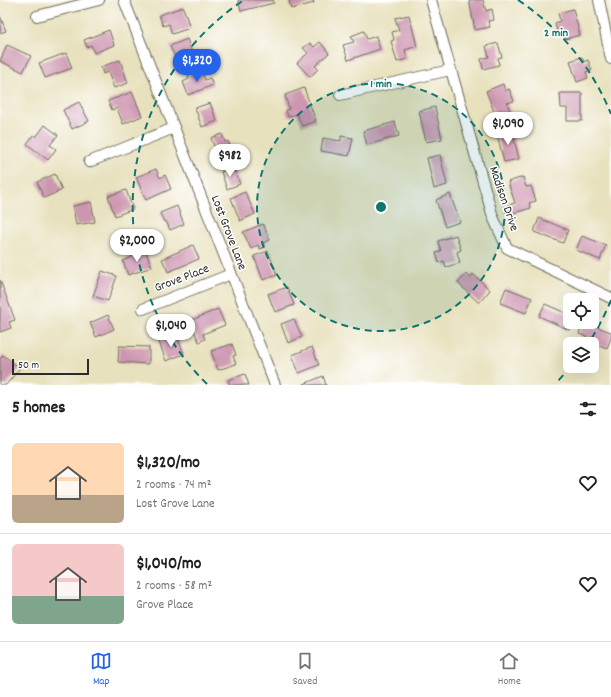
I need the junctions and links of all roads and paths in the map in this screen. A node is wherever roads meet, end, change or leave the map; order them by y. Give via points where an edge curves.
1 (100, 0) edge
2 (124, 0) edge
3 (431, 0) edge
4 (599, 0) edge
5 (37, 16) dead end
6 (611, 60) edge
7 (450, 70) junction
8 (340, 95) dead end
9 (174, 128) junction
10 (89, 162) dead end
11 (231, 274) junction
12 (611, 298) edge
13 (143, 308) dead end
14 (275, 385) edge

1 - 5 street
2 - 9 street, Lost Grove Lane
3 - 7 street, Madison Drive
4 - 6 street
7 - 8 street
7 - 12 street, Madison Drive via 493,217 507,248
9 - 10 street
9 - 11 street, Lost Grove Lane
11 - 13 street, Grove Place
11 - 14 street, Lost Grove Lane

